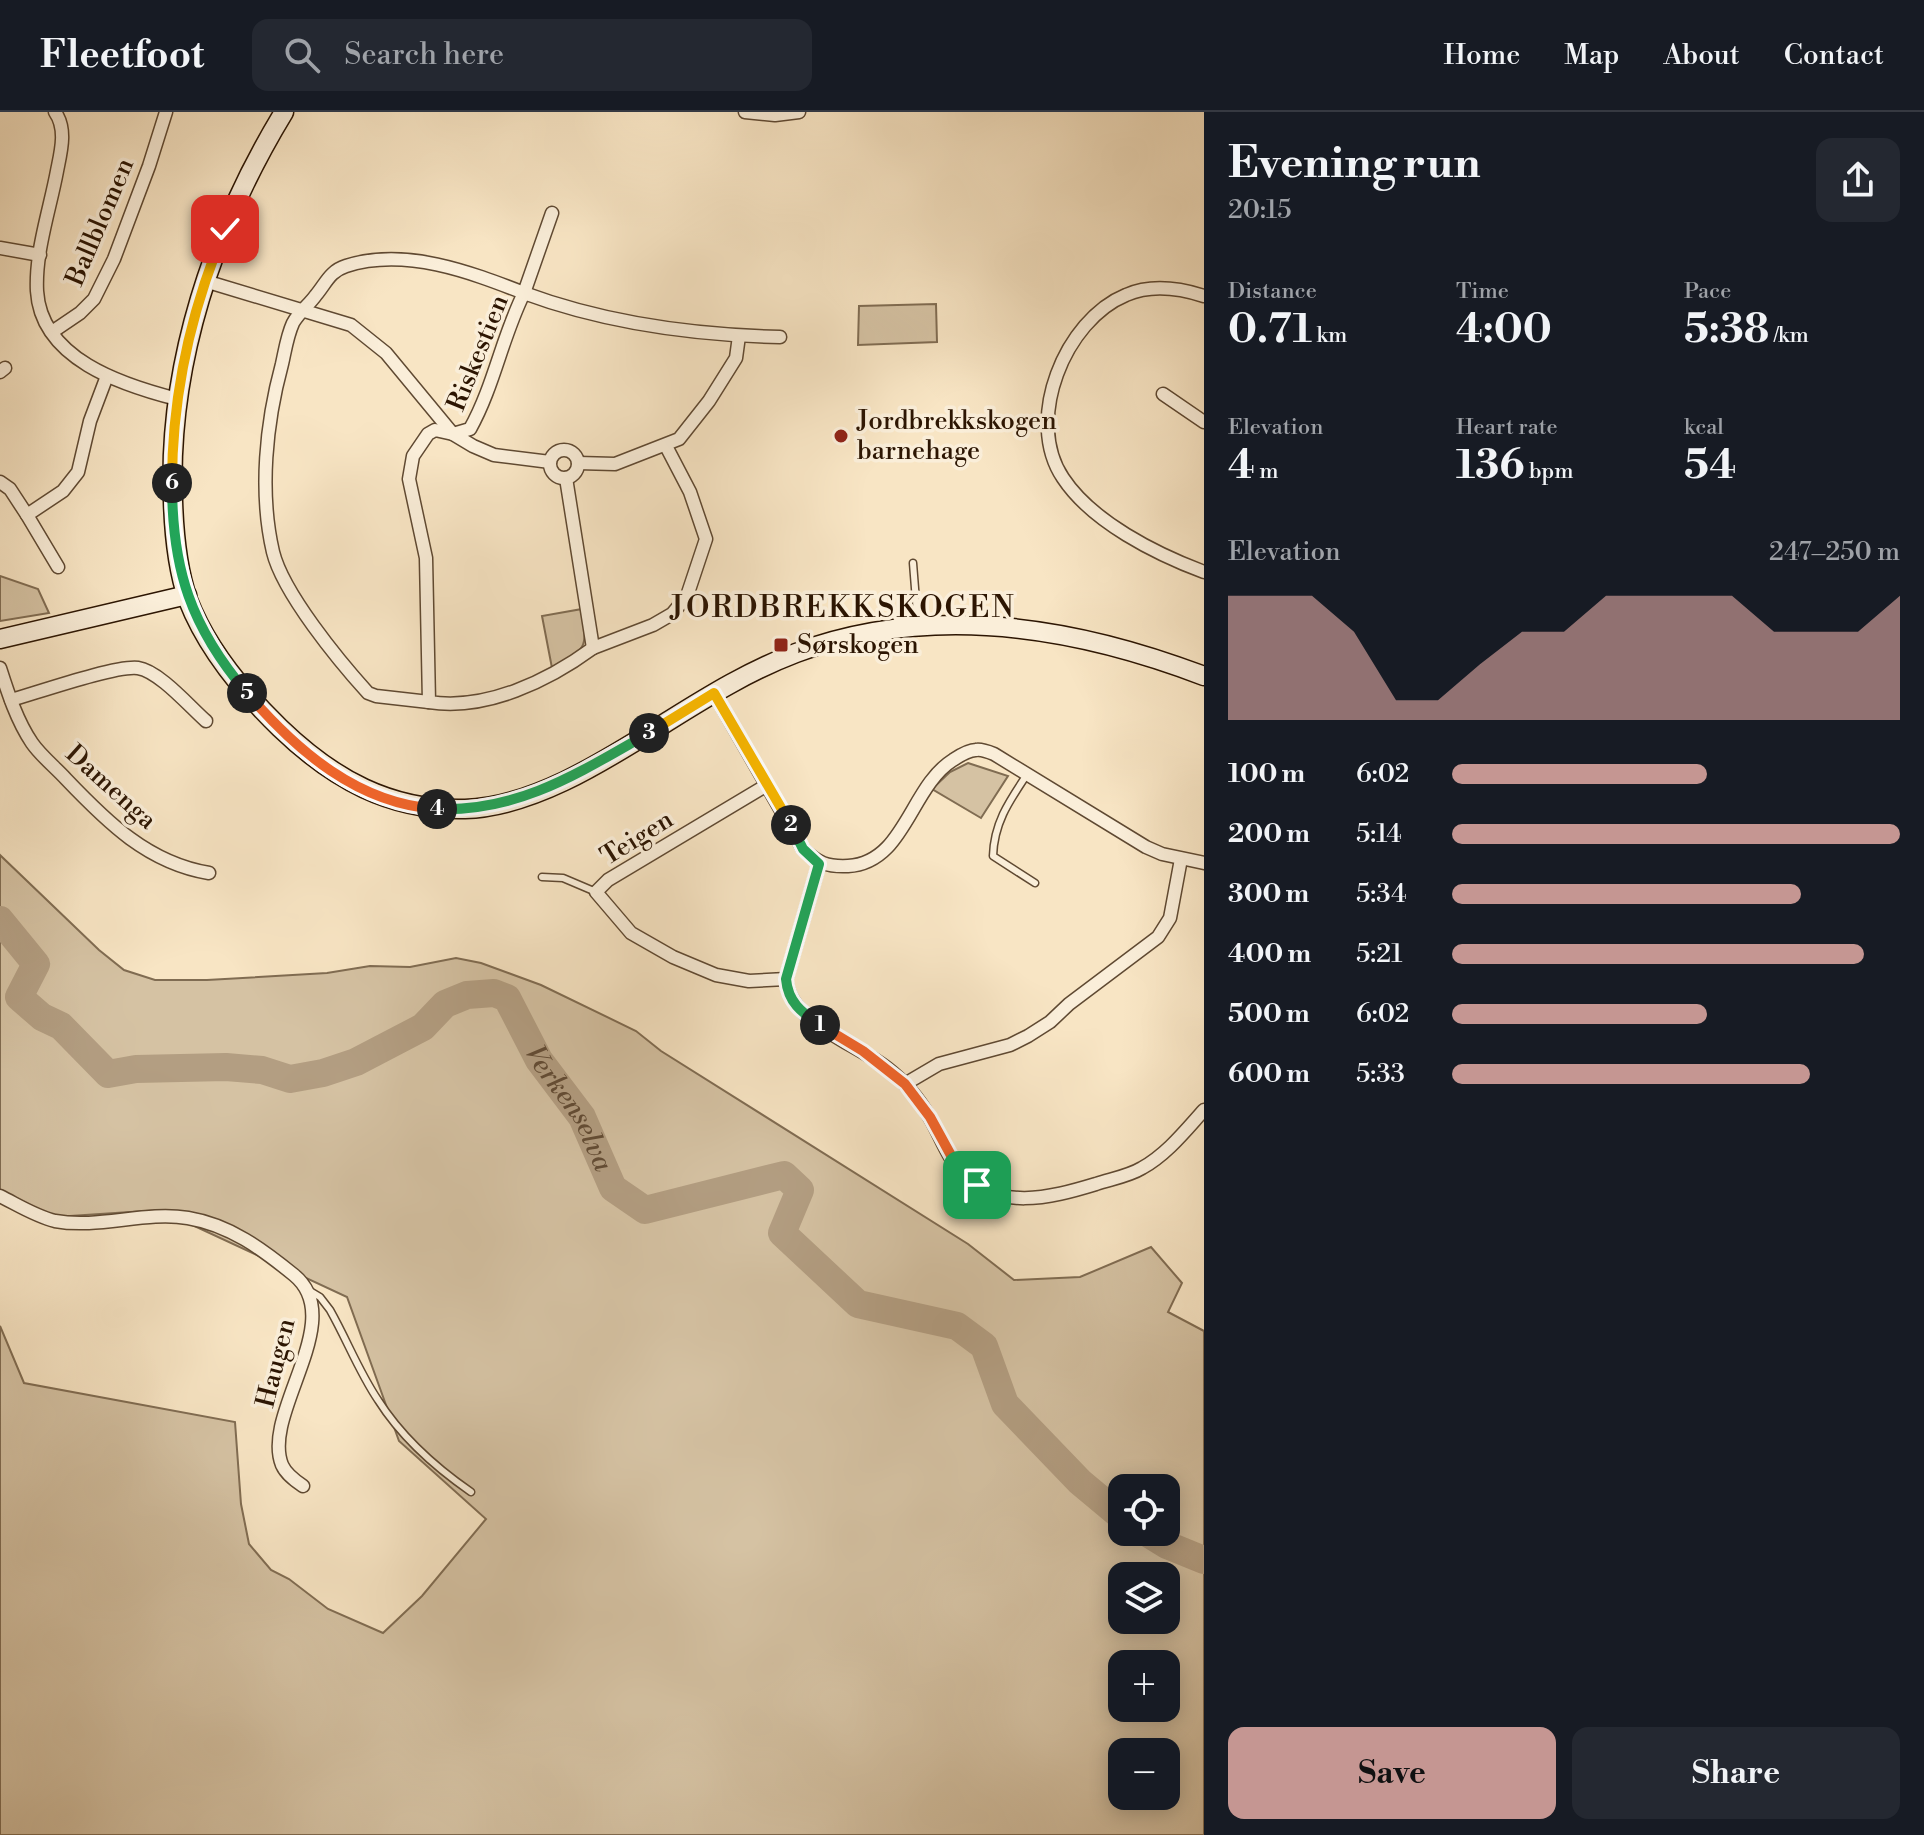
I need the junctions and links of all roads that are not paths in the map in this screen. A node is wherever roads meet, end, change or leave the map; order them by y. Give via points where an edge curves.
1 (55, 112) edge
2 (166, 112) edge
3 (284, 112) edge
4 (745, 112) edge
5 (799, 112) edge
6 (552, 213) dead end
7 (0, 248) edge
8 (40, 255) junction
9 (205, 281) junction
10 (524, 293) junction
11 (1204, 296) edge
12 (302, 310) junction
13 (52, 332) junction
14 (739, 336) junction
15 (780, 337) dead end
16 (107, 376) junction
17 (1163, 394) dead end
18 (177, 399) junction
19 (1204, 422) edge
20 (453, 434) junction
21 (666, 446) junction
22 (550, 462) junction
23 (578, 463) junction
24 (566, 478) junction
25 (0, 482) edge
26 (27, 515) junction
27 (913, 563) dead end
28 (58, 567) dead end
29 (1204, 572) edge
30 (187, 595) junction
31 (918, 626) junction
32 (0, 639) edge
33 (593, 648) junction
34 (0, 668) edge
35 (1204, 676) edge
36 (714, 693) junction
37 (11, 700) junction
38 (429, 702) junction
39 (206, 721) dead end
40 (1028, 773) junction
41 (767, 785) junction
42 (1181, 859) junction
43 (1204, 863) edge
44 (819, 864) junction
45 (209, 873) dead end
46 (542, 877) dead end
47 (1035, 883) dead end
48 (596, 892) junction
49 (786, 979) junction
50 (905, 1084) junction
51 (1204, 1110) edge
52 (0, 1196) edge
53 (306, 1290) junction
54 (303, 1486) dead end
55 (471, 1492) dead end

1 - 8 street via 63,141
2 - 13 street, Ballblomen via 94,299
3 - 9 main road
4 - 5 street
6 - 10 street
7 - 8 street
8 - 13 street via 39,311
9 - 12 street
9 - 18 main road
10 - 12 street via 453,268 377,261 335,271
10 - 14 street, Riskestien via 621,321
10 - 20 street, Riskestien via 479,413 470,429
11 - 29 street via 1177,288 1150,290 1107,305 1070,343 1048,417 1063,478 1086,503 1151,549
12 - 20 street via 367,335
12 - 38 street via 286,345 270,417 267,504 273,552 299,605 368,693
13 - 16 street via 72,355
14 - 15 street, Riskestien
14 - 21 street via 736,358 709,401 679,439
16 - 18 street
16 - 26 street via 78,472 63,491
17 - 19 street
18 - 30 main road via 174,525
20 - 22 street via 494,455
20 - 38 street, Riskestien via 428,434 413,456 409,479 426,558
21 - 23 street via 615,464
21 - 33 street via 706,539 687,596 653,625
22 - 23 street via 562,450 575,454
22 - 24 street via 554,474
23 - 24 street
24 - 33 street
25 - 26 street
26 - 28 street
27 - 31 lane
30 - 32 main road
30 - 36 main road via 232,675 291,739 353,785 419,807 469,809 518,800 595,764
31 - 35 main road via 985,625 1061,635
31 - 36 main road via 820,645
33 - 38 street via 527,686 459,705
34 - 37 street, Damenga
36 - 41 street
37 - 39 street via 139,668 165,683
37 - 45 street, Damenga via 32,744 95,810 129,839 181,868
40 - 42 street via 1146,847
40 - 44 street via 994,754 976,750 959,756 930,781 881,854 859,865
40 - 47 lane via 1004,809 993,856
41 - 44 street via 803,849
41 - 48 street, Teigen
42 - 43 street
42 - 50 street via 1170,918 1133,959 1028,1036 939,1064
44 - 49 street
46 - 48 lane via 563,878
48 - 49 street, Teigen via 631,933 673,957 727,977
49 - 50 street via 787,993 799,1010
50 - 51 street via 959,1170 993,1195 1011,1198 1049,1198 1141,1169 1172,1146
52 - 53 street, Haugen via 58,1221 171,1216 215,1225 264,1251
53 - 54 street, Haugen via 312,1325 279,1444 283,1467
53 - 55 lane via 330,1310 376,1398 400,1430

